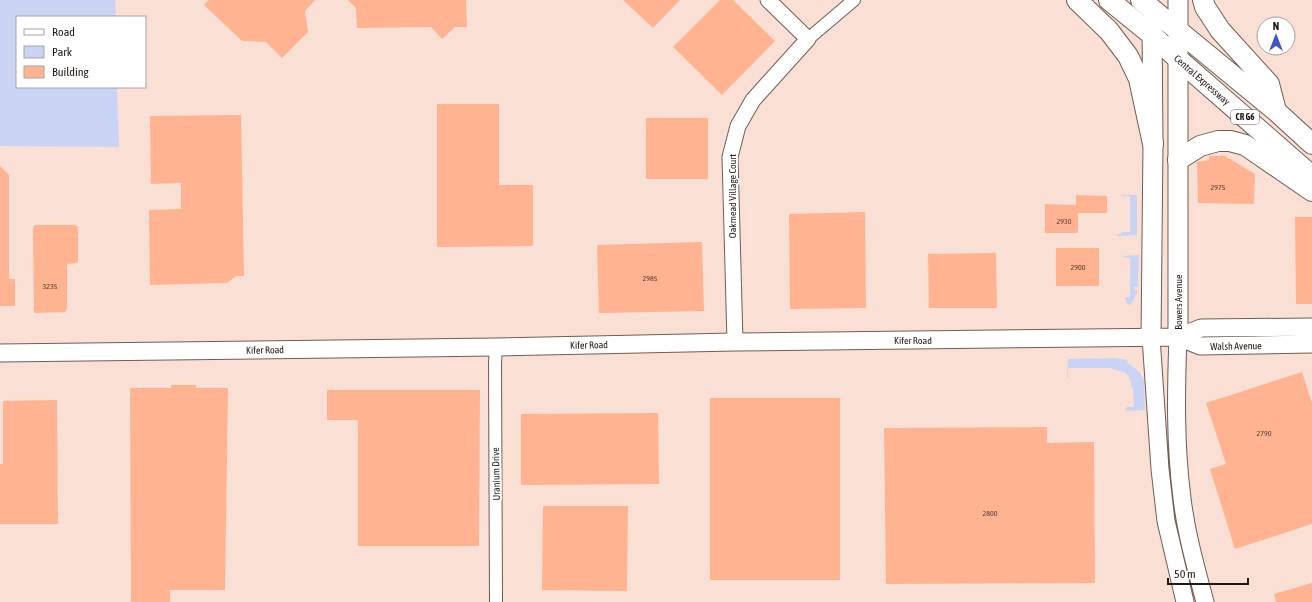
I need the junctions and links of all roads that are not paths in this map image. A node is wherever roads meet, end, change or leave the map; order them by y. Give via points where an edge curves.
1 (768, 0) edge
2 (854, 0) edge
3 (1077, 0) edge
4 (1109, 0) edge
5 (1178, 0) edge
6 (1202, 0) edge
7 (1149, 3) edge
8 (1178, 31) junction
9 (1152, 34) junction
10 (808, 39) junction
11 (1178, 58) junction
12 (1276, 110) junction
13 (1153, 144) junction
14 (1312, 144) edge
15 (1178, 160) junction
16 (1312, 176) edge
17 (1312, 191) edge
18 (1312, 327) edge
19 (1152, 337) junction
20 (1178, 337) junction
21 (735, 342) junction
22 (1312, 344) edge
23 (496, 347) junction
24 (0, 353) edge
25 (496, 602) edge
26 (1185, 602) edge
27 (1205, 602) edge

1 - 10 street
2 - 10 street, Oakmead Village Court
3 - 13 highway via 1109,31 1128,56 1139,79
4 - 9 highway, Central Expressway / CR G6
5 - 8 main road, Bowers Avenue
6 - 12 highway via 1220,30 1269,84
7 - 8 highway, CR G6
7 - 9 main road
8 - 11 main road, Bowers Avenue
8 - 12 highway, CR G6
9 - 11 highway, Central Expressway / CR G6
9 - 13 main road
10 - 21 street, Oakmead Village Court via 753,100 738,126 730,157
11 - 15 main road, Bowers Avenue
11 - 16 highway, Central Expressway / CR G6
12 - 14 highway, CR G6
13 - 19 main road
15 - 17 highway via 1200,146 1218,140 1230,141 1245,145
15 - 20 main road, Bowers Avenue
18 - 20 main road, Walsh Avenue via 1201,328
19 - 20 main road, Kifer Road
19 - 21 main road, Kifer Road
19 - 26 main road via 1160,469 1166,521
20 - 22 main road, Walsh Avenue via 1200,346
20 - 27 main road, Bowers Avenue via 1177,447 1182,499 1192,554
21 - 23 main road, Kifer Road
23 - 24 main road, Kifer Road
23 - 25 street, Uranium Drive

